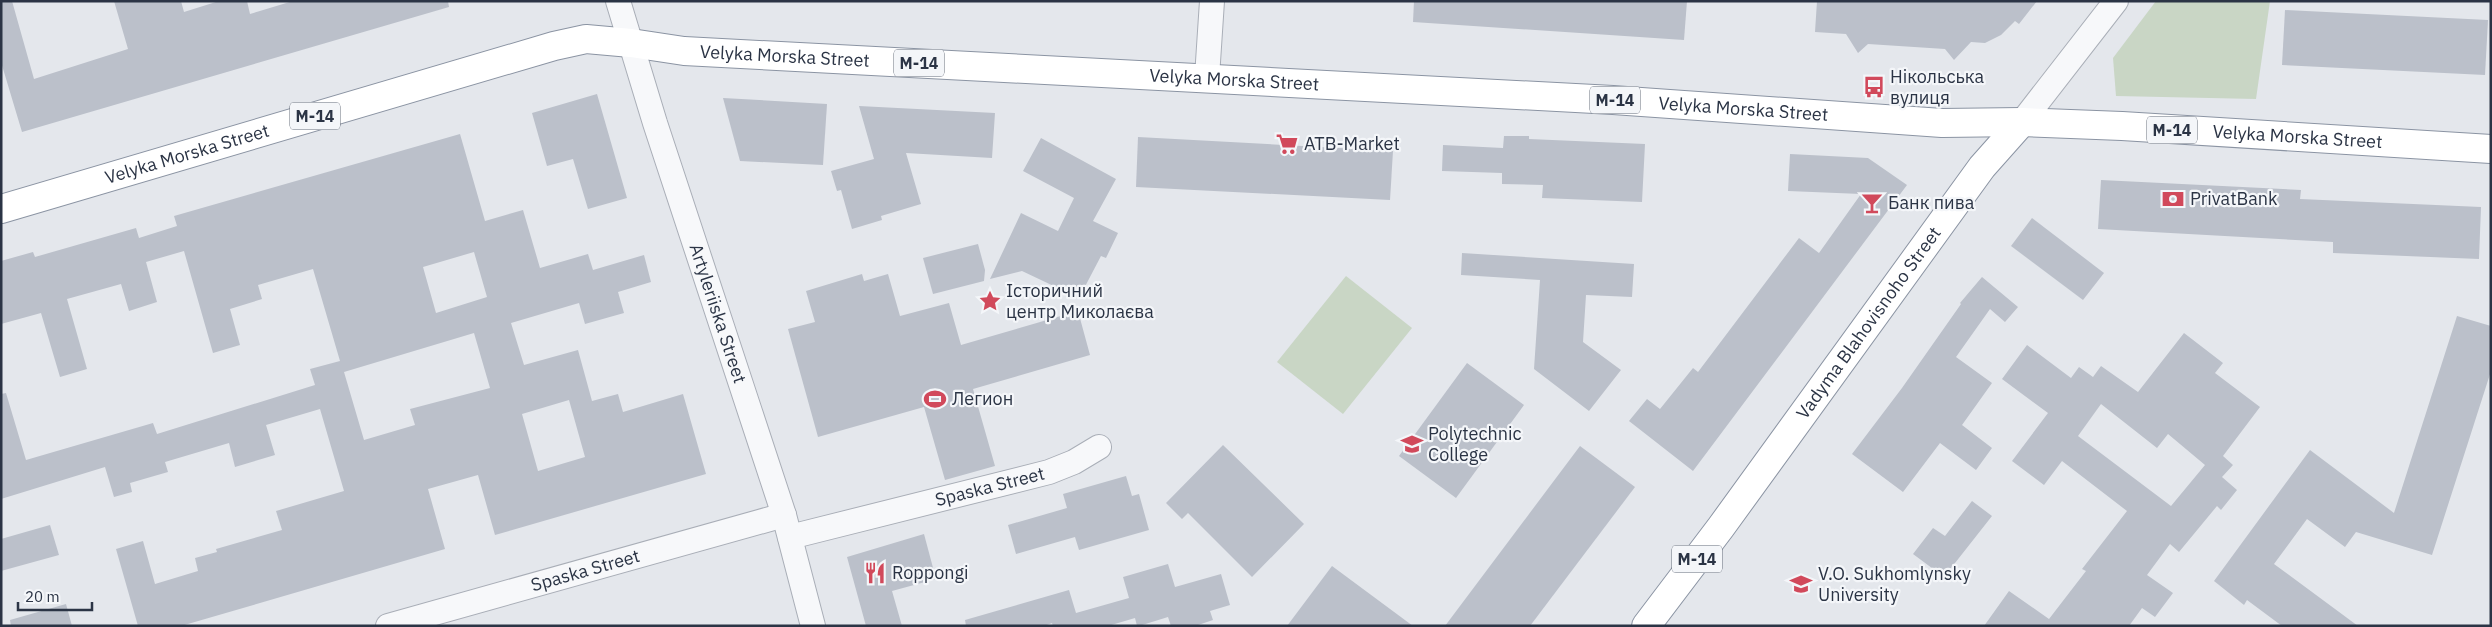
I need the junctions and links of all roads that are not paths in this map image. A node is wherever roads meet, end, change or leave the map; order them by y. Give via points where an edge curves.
1 (618, 1) edge
2 (1212, 1) edge
3 (2116, 1) edge
4 (631, 43) junction
5 (1207, 78) junction
6 (2022, 122) junction
7 (2491, 149) edge
8 (1, 209) edge
9 (1099, 447) dead end
10 (787, 526) junction
11 (388, 626) edge
12 (813, 626) edge
13 (1646, 626) edge

1 - 4 street, Artyleriiska Street
2 - 5 street
3 - 6 street, Vadyma Blahovisnoho Street
4 - 5 highway, Velyka Morska Street / М-14 via 684,51
4 - 8 highway, Velyka Morska Street / М-14 via 586,39 554,46
4 - 10 street, Artyleriiska Street
5 - 6 highway, Velyka Morska Street / М-14 via 1613,100 1942,123
6 - 7 highway, Velyka Morska Street / М-14
6 - 13 highway, Vadyma Blahovisnoho Street / М-14 via 1982,167
9 - 10 street, Spaska Street via 1049,472
10 - 11 street, Spaska Street
10 - 12 street, Artyleriiska Street

